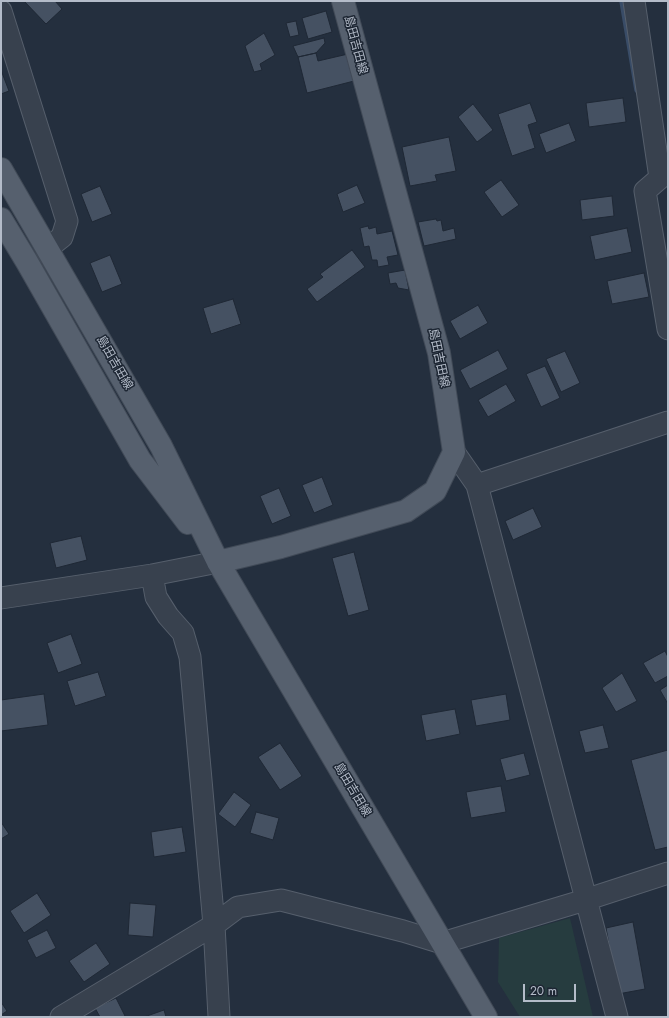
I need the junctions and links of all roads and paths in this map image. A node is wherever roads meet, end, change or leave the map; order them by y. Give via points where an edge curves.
1 (343, 1) edge
2 (634, 1) edge
3 (1, 11) edge
4 (1, 169) edge
5 (1, 219) edge
6 (48, 248) junction
7 (668, 329) edge
8 (668, 422) edge
9 (454, 452) junction
10 (477, 485) junction
11 (218, 562) junction
12 (152, 575) junction
13 (1, 598) edge
14 (668, 873) edge
15 (586, 900) junction
16 (214, 925) junction
17 (442, 943) junction
18 (61, 1017) edge
19 (219, 1017) edge
20 (486, 1017) edge
21 (617, 1017) edge

1 - 9 main road, 島田吉田線 via 439,353
2 - 7 street
3 - 6 street via 67,221 62,237
4 - 6 main road, 島田吉田線
5 - 11 main road, 島田吉田線 via 140,460
6 - 11 main road, 島田吉田線 via 161,446
8 - 10 street
9 - 10 street
9 - 11 main road via 435,491 406,511 281,548
10 - 15 street
11 - 12 street
11 - 17 main road, 島田吉田線
12 - 13 street
12 - 16 street via 156,597 183,633 190,657
14 - 15 street
15 - 17 street
15 - 21 street
16 - 17 street via 238,908 281,900
16 - 18 street
16 - 19 street
17 - 20 main road, 島田吉田線

